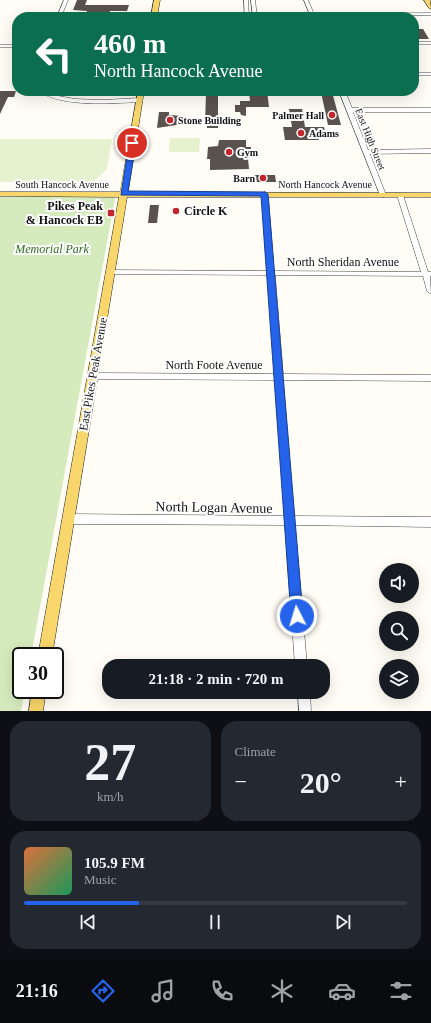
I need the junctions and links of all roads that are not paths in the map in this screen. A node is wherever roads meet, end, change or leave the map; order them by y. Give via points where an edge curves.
1 (66, 0) edge
2 (157, 0) edge
3 (246, 0) edge
4 (253, 0) edge
5 (306, 0) edge
6 (427, 0) edge
7 (431, 7) edge
8 (61, 12) edge
9 (155, 12) edge
10 (247, 12) edge
11 (254, 12) edge
12 (310, 12) edge
13 (419, 14) edge
14 (431, 14) edge
15 (419, 43) edge
16 (431, 43) edge
17 (0, 46) edge
18 (12, 46) edge
19 (419, 74) edge
20 (431, 74) edge
21 (53, 96) edge
22 (140, 96) edge
23 (344, 96) edge
24 (350, 110) junction
25 (431, 110) edge
26 (431, 151) edge
27 (366, 152) junction
28 (124, 193) junction
29 (0, 194) edge
30 (265, 194) junction
31 (383, 195) junction
32 (400, 195) junction
33 (431, 195) edge
34 (110, 272) junction
35 (270, 273) junction
36 (428, 274) edge
37 (431, 291) edge
38 (93, 376) junction
39 (279, 377) junction
40 (431, 378) edge
41 (68, 519) junction
42 (290, 522) junction
43 (431, 522) edge
44 (47, 647) edge
45 (300, 659) edge
46 (38, 699) edge
47 (304, 699) edge
48 (36, 711) edge
49 (305, 711) edge

1 - 8 street
2 - 9 main road
3 - 10 street
4 - 11 street
5 - 12 street
6 - 7 main road
13 - 14 street
15 - 16 street
17 - 18 street
19 - 20 street
21 - 22 street via 66,99
22 - 28 main road, East Pikes Peak Avenue
23 - 24 street, East High Street
24 - 25 street
24 - 27 street, East High Street
26 - 27 street
27 - 31 street, East High Street
28 - 29 main road, South Hancock Avenue
28 - 30 main road, North Hancock Avenue
28 - 34 main road, East Pikes Peak Avenue
30 - 31 main road, North Hancock Avenue
30 - 35 street
31 - 32 main road, North Hancock Avenue
32 - 33 main road, North Hancock Avenue
32 - 36 street
34 - 35 street, North Sheridan Avenue
34 - 38 main road, East Pikes Peak Avenue
35 - 36 street, North Sheridan Avenue
35 - 39 street
36 - 37 street
38 - 39 street, North Foote Avenue
38 - 41 main road, East Pikes Peak Avenue
39 - 40 street, North Foote Avenue
39 - 42 street
41 - 42 street, North Logan Avenue
41 - 44 main road, East Pikes Peak Avenue
42 - 43 street, North Logan Avenue
42 - 45 street
46 - 48 main road
47 - 49 street

